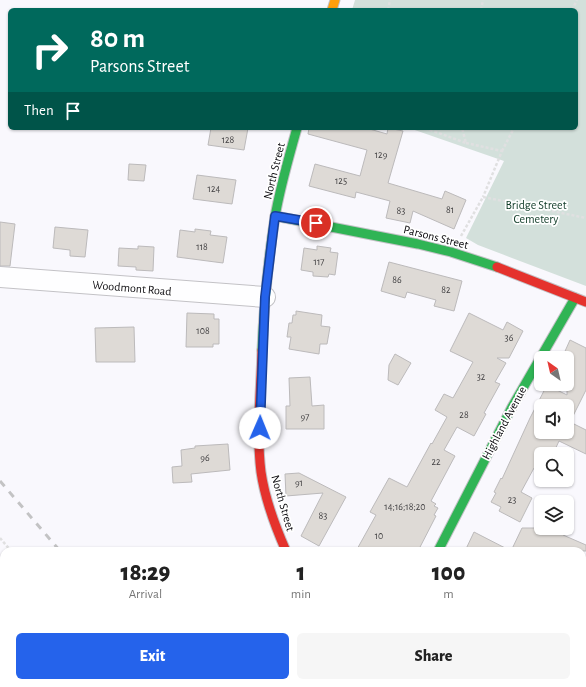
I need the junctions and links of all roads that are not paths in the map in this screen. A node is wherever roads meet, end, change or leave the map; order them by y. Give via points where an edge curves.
1 (296, 130) edge
2 (275, 216) junction
3 (0, 277) edge
4 (265, 297) junction
5 (575, 298) junction
6 (586, 302) edge
7 (284, 547) edge
8 (440, 547) edge

1 - 2 street, North Street
2 - 4 street, North Street
2 - 5 street, Parsons Street via 451,252 509,271
3 - 4 street, Woodmont Road
4 - 7 street, North Street via 260,459 264,488
5 - 6 street, Parsons Street
5 - 8 street, Highland Avenue via 512,407

